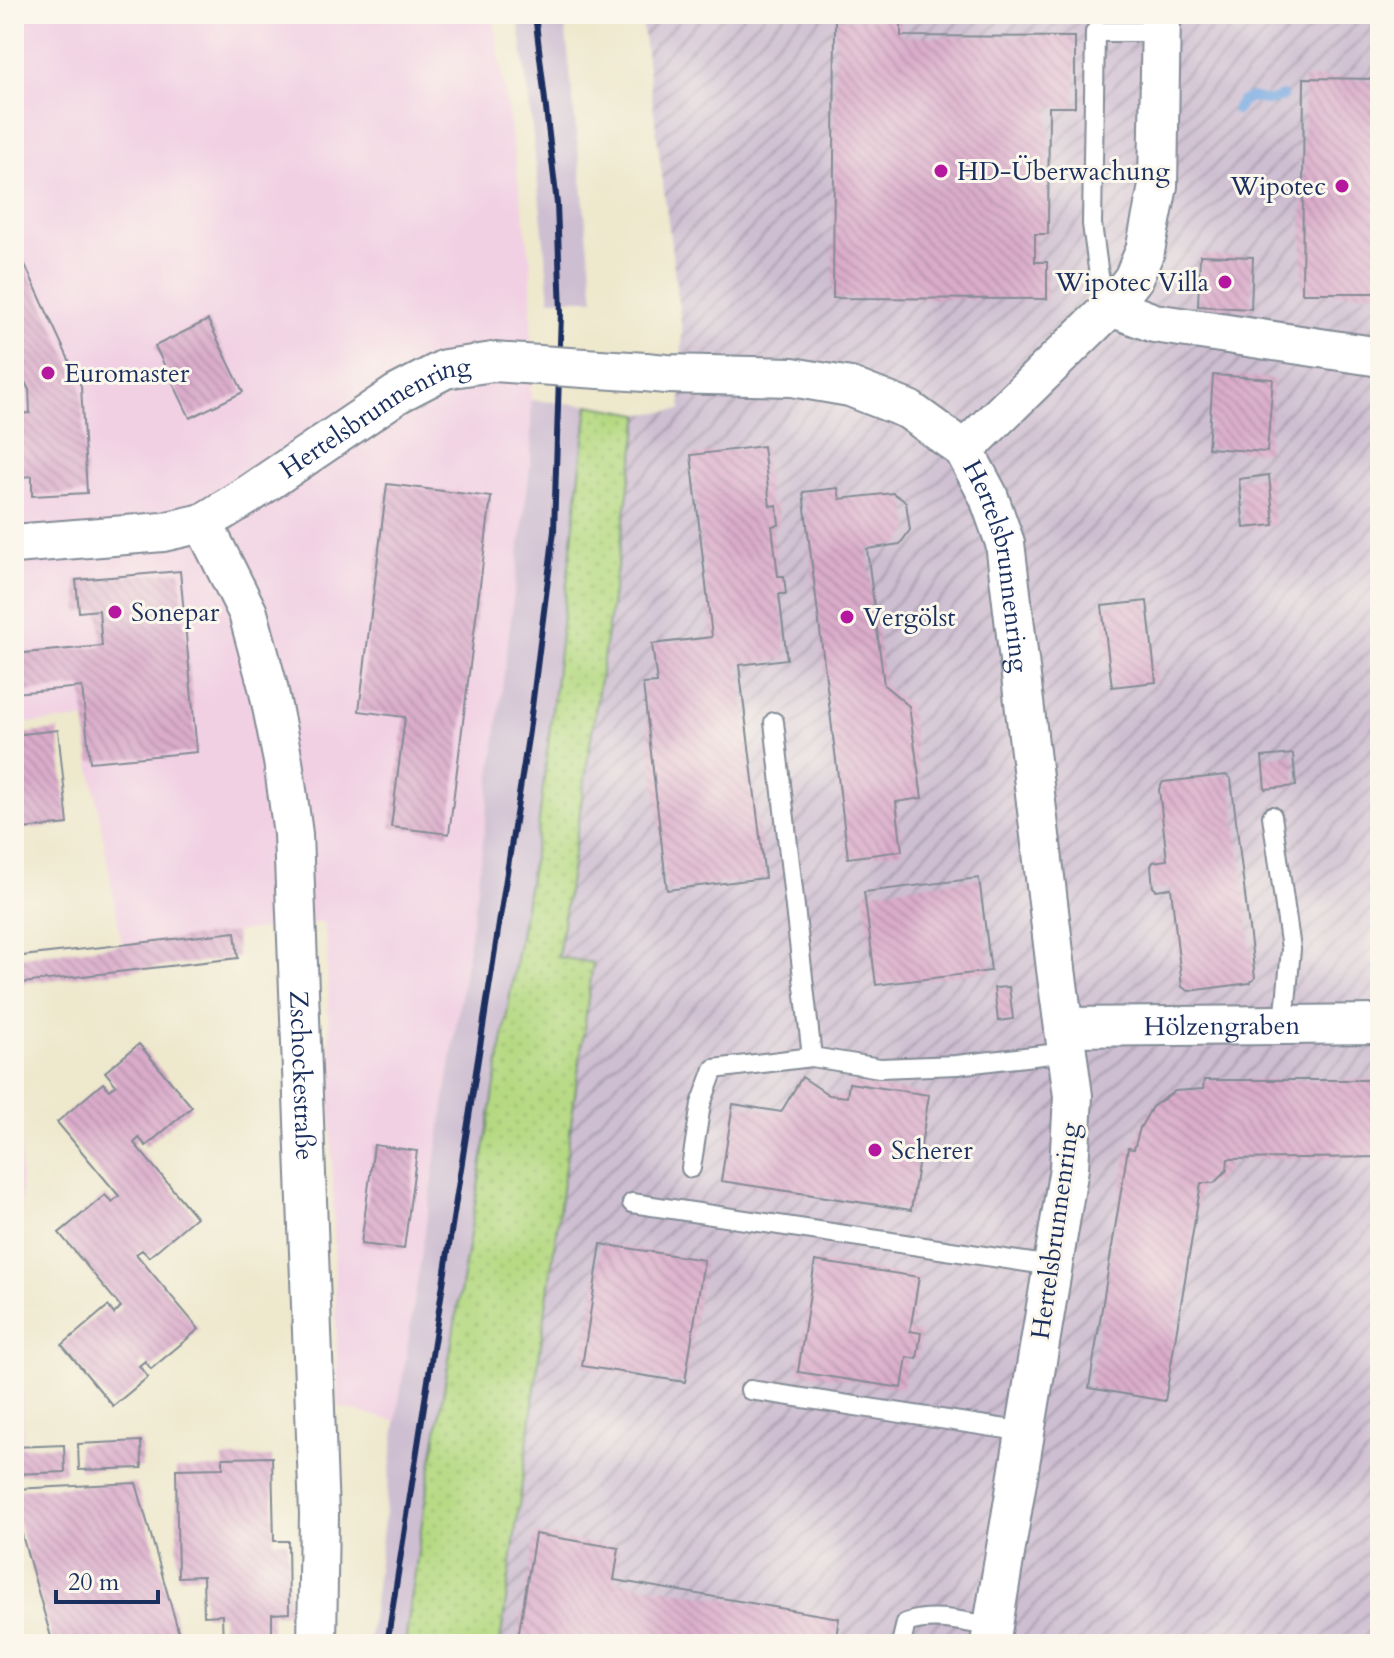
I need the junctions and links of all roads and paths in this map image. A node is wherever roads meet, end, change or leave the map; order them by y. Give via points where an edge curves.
1 (1160, 20) edge
2 (1111, 307) junction
3 (1380, 357) edge
4 (964, 450) junction
5 (203, 523) junction
6 (14, 544) edge
7 (774, 722) dead end
8 (1272, 816) dead end
9 (1284, 1024) junction
10 (1380, 1024) edge
11 (1065, 1040) junction
12 (812, 1057) junction
13 (691, 1168) dead end
14 (632, 1203) dead end
15 (1052, 1266) junction
16 (750, 1390) dead end
17 (1026, 1432) junction
18 (992, 1635) edge
19 (317, 1644) edge
20 (901, 1644) edge

1 - 2 street via 1158,186 1152,224 1133,279
1 - 2 lane via 1140,32 1095,32 1092,224 1099,276
2 - 3 street via 1154,323
2 - 4 street
4 - 5 street, Hertelsbrunnenring, bridge via 909,410 850,387 792,377 493,362 445,369 397,394
4 - 11 street, Hertelsbrunnenring via 1005,543
5 - 6 street, Hertelsbrunnenring via 163,532
5 - 19 street, Zschockestraße via 248,613 268,687 293,834 319,1514
7 - 12 lane
8 - 9 lane via 1291,949
9 - 10 street, Hölzengraben
9 - 11 street, Hölzengraben
11 - 12 lane via 957,1065 880,1068
11 - 15 street, Hertelsbrunnenring via 1073,1096 1069,1168
12 - 13 lane via 714,1069 701,1104
14 - 15 lane
15 - 17 street, Hertelsbrunnenring
16 - 17 lane
17 - 18 street, Hertelsbrunnenring
18 - 20 lane via 961,1621 919,1618 906,1623

